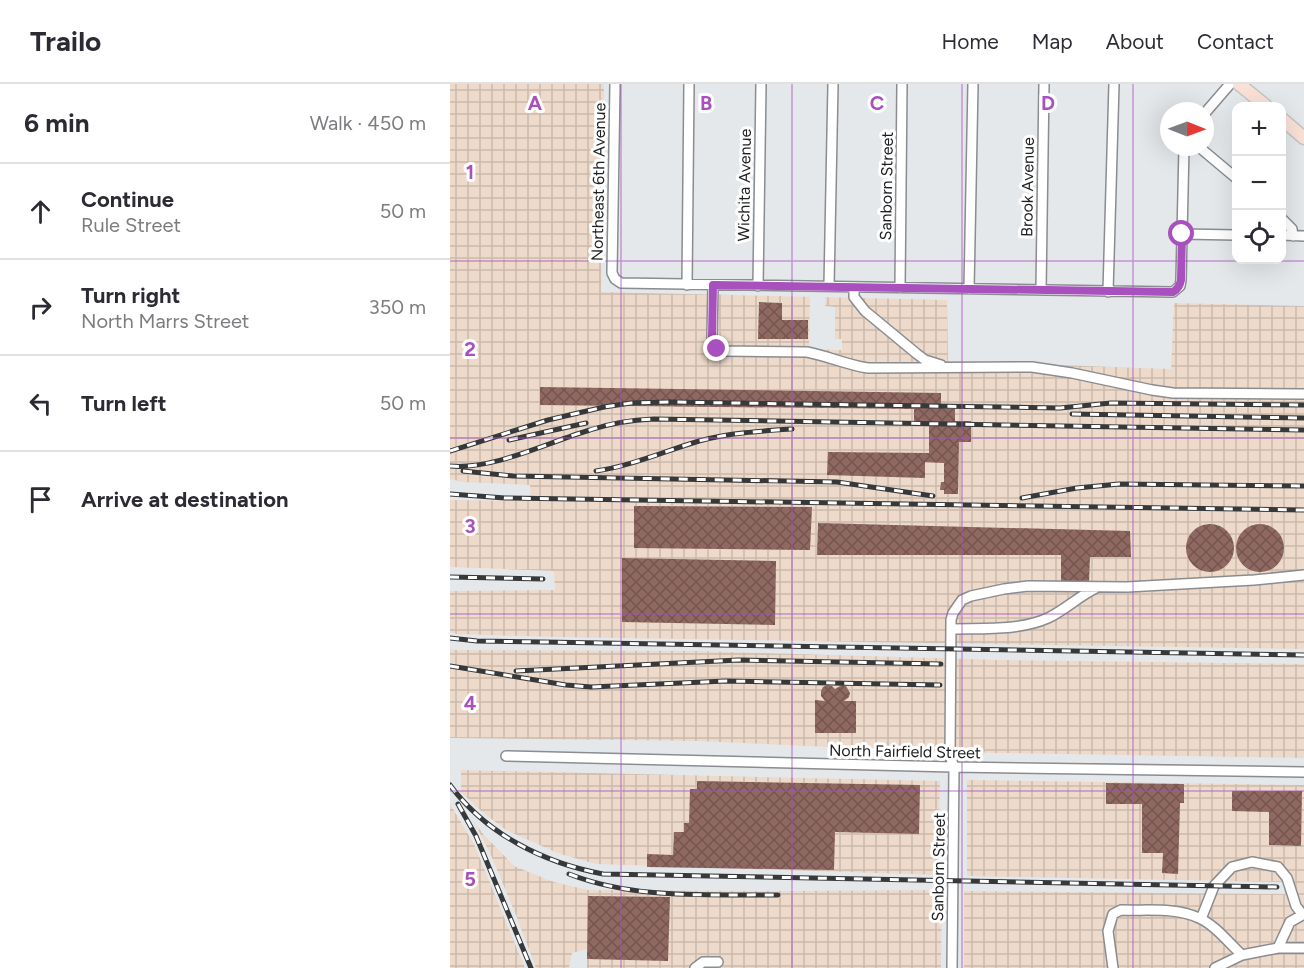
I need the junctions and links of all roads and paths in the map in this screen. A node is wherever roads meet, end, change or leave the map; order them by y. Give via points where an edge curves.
1 (615, 84) edge
2 (688, 84) edge
3 (761, 84) edge
4 (833, 84) edge
5 (902, 84) edge
6 (973, 84) edge
7 (1044, 84) edge
8 (1114, 84) edge
9 (1230, 84) edge
10 (1239, 84) edge
11 (1261, 102) edge
12 (1214, 103) edge
13 (1286, 123) edge
14 (1304, 138) edge
15 (1184, 156) edge
16 (1210, 156) edge
17 (1232, 175) edge
18 (1286, 224) edge
19 (1182, 234) junction
20 (1232, 234) edge
21 (1286, 235) edge
22 (1293, 236) junction
23 (1304, 236) edge
24 (687, 285) junction
25 (713, 285) junction
26 (758, 286) junction
27 (829, 286) junction
28 (854, 287) junction
29 (900, 288) junction
30 (969, 289) junction
31 (1041, 290) junction
32 (1108, 292) junction
33 (949, 368) junction
34 (1304, 394) edge
35 (1303, 576) edge
36 (1098, 587) junction
37 (951, 629) junction
38 (506, 756) dead end
39 (954, 767) junction
40 (1304, 772) edge
41 (1303, 914) edge
42 (1201, 919) junction
43 (1278, 948) junction
44 (1304, 948) edge
45 (1242, 955) junction
46 (718, 962) dead end
47 (695, 968) edge
48 (952, 968) edge
49 (1113, 968) edge
50 (1215, 968) edge

1 - 24 street, Northeast 6th Avenue via 612,273 621,283
2 - 24 street
3 - 26 street, Wichita Avenue
4 - 27 street
5 - 29 street, Sanborn Street
6 - 30 street
7 - 31 street, Brook Avenue
8 - 32 street
9 - 12 street
10 - 11 main road
13 - 14 main road
15 - 19 street, Northeast 6th Avenue
16 - 17 street
18 - 22 street
19 - 20 street
19 - 32 street, Northeast 6th Avenue via 1177,290
21 - 22 street
22 - 23 street
24 - 25 street, Northeast 6th Avenue
25 - 26 street, Northeast 6th Avenue
25 - 33 street via 712,337 717,349 807,352 868,368
26 - 27 street, Northeast 6th Avenue
27 - 28 street, Northeast 6th Avenue
28 - 29 street, Northeast 6th Avenue
28 - 33 street via 854,297 865,311 925,360
29 - 30 street, Northeast 6th Avenue
30 - 31 street, Northeast 6th Avenue
31 - 32 street, Northeast 6th Avenue
33 - 34 street via 1032,367 1173,393
35 - 36 street, Sanborn Street
36 - 37 street via 1028,625
36 - 37 street, Sanborn Street via 1028,586 971,596 962,600 952,613
37 - 39 street, Sanborn Street via 950,756
38 - 39 street, North Fairfield Street
39 - 40 street, North Fairfield Street
39 - 48 street, Sanborn Street
41 - 42 street via 1278,867 1252,862 1232,867 1218,881
41 - 43 street via 1290,922
42 - 45 street
42 - 49 street via 1180,911 1121,910 1113,914 1108,932
43 - 44 street
43 - 45 street
45 - 50 street
46 - 47 street via 703,962

